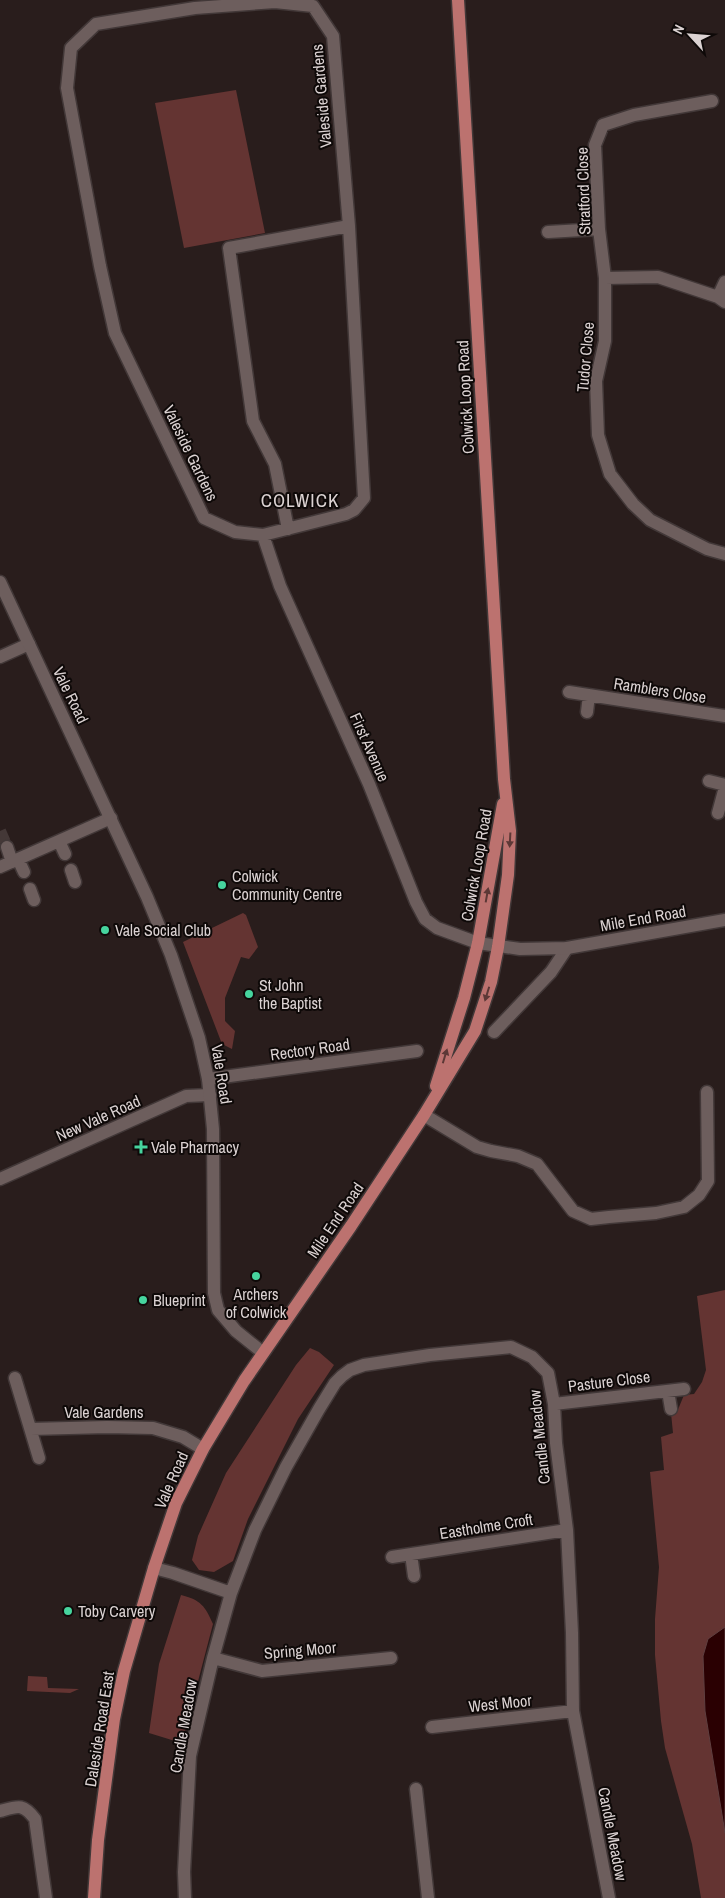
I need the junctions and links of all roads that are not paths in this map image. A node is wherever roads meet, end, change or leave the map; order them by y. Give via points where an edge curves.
1 (458, 0) edge
2 (712, 102) dead end
3 (349, 226) junction
4 (599, 229) junction
5 (548, 232) dead end
6 (605, 278) junction
7 (725, 282) edge
8 (722, 300) edge
9 (288, 529) junction
10 (263, 535) junction
11 (725, 554) edge
12 (0, 582) edge
13 (29, 644) junction
14 (0, 657) edge
15 (569, 692) dead end
16 (590, 695) junction
17 (586, 712) dead end
18 (725, 716) edge
19 (709, 781) dead end
20 (725, 786) edge
21 (505, 792) junction
22 (718, 813) dead end
23 (112, 818) junction
24 (59, 841) junction
25 (7, 847) tunnel mouth
26 (65, 854) dead end
27 (15, 860) junction
28 (0, 867) edge
29 (24, 872) dead end
30 (725, 920) edge
31 (478, 943) junction
32 (498, 947) junction
33 (567, 948) junction
34 (494, 1032) dead end
35 (417, 1051) dead end
36 (208, 1079) junction
37 (706, 1092) dead end
38 (210, 1095) junction
39 (431, 1103) junction
40 (424, 1115) junction
41 (0, 1179) edge
42 (262, 1352) junction
43 (15, 1378) dead end
44 (684, 1389) dead end
45 (668, 1390) junction
46 (554, 1404) junction
47 (671, 1409) dead end
48 (31, 1429) junction
49 (203, 1450) junction
50 (39, 1458) dead end
51 (566, 1530) junction
52 (411, 1554) junction
53 (392, 1557) dead end
54 (154, 1568) junction
55 (414, 1576) dead end
56 (231, 1593) junction
57 (212, 1658) junction
58 (391, 1658) dead end
59 (573, 1711) junction
60 (432, 1728) dead end
61 (416, 1789) dead end
62 (0, 1811) edge
63 (46, 1898) edge
64 (94, 1898) edge
65 (185, 1898) edge
66 (428, 1898) edge
67 (609, 1898) edge

1 - 21 main road, Colwick Loop Road
2 - 4 street, Stratford Close via 634,115 604,125 595,145
3 - 9 street, Valeside Gardens via 364,498 346,514
3 - 9 street via 229,248 253,421 275,464
3 - 10 street, Valeside Gardens via 333,36 313,6 255,3 195,8 96,24 71,48 67,88 115,333 204,518 235,532
4 - 5 street
4 - 6 street, Stratford Close
6 - 8 street via 658,277
6 - 11 street, Tudor Close via 605,341 596,380 598,435 610,474 650,520 707,549
7 - 8 street
9 - 10 street, Valeside Gardens
10 - 31 street, First Avenue via 280,586 369,784 416,902 425,919 437,928
12 - 13 street, Vale Road
13 - 14 street
13 - 23 street, Vale Road
15 - 16 street, Ramblers Close
16 - 17 street, Ramblers Close
16 - 18 street, Ramblers Close
19 - 20 street
20 - 22 street
31 -> 21 main road, Colwick Loop Road
21 -> 32 main road, Colwick Loop Road via 510,831 508,875
23 - 24 street
23 - 36 street, Vale Road via 172,955 199,1038
24 - 26 street
24 - 27 street
25 - 27 street
27 - 28 street
27 - 29 street
30 - 33 street, Mile End Road
31 - 32 street, Mile End Road
39 -> 31 main road, Mile End Road
32 - 33 street, Mile End Road
32 -> 39 main road, Mile End Road via 475,1031
33 - 34 street via 551,972
35 - 36 street, Rectory Road
36 - 38 street, Vale Road
37 - 40 street via 708,1182 699,1195 684,1207 591,1219 573,1211 537,1164 518,1156 477,1147
38 - 41 street, New Vale Road via 186,1096
38 - 42 street, Vale Road via 214,1293 218,1310 236,1331
39 - 40 main road, Mile End Road
40 - 42 main road, Mile End Road
42 - 49 main road, Vale Road
43 - 48 street
44 - 45 street, Pasture Close
45 - 46 street, Pasture Close
45 - 47 street, Pasture Close
46 - 51 street, Candle Meadow
46 - 56 street, Candle Meadow via 548,1373 532,1357 511,1348 405,1359 350,1370 335,1383 286,1467 255,1530
48 - 49 street, Vale Gardens via 153,1428 184,1437
48 - 50 street
49 - 54 main road, Vale Road via 176,1503
51 - 52 street, Eastholme Croft
51 - 59 street, Candle Meadow
52 - 53 street, Eastholme Croft
52 - 55 street
54 - 56 street
54 - 64 main road, Daleside Road East via 114,1719
56 - 57 street, Candle Meadow
57 - 58 street, Spring Moor via 262,1671
57 - 65 street, Candle Meadow via 190,1756
59 - 60 street, West Moor
59 - 67 street, Candle Meadow
61 - 66 street
62 - 63 street via 19,1806 28,1809 35,1819

